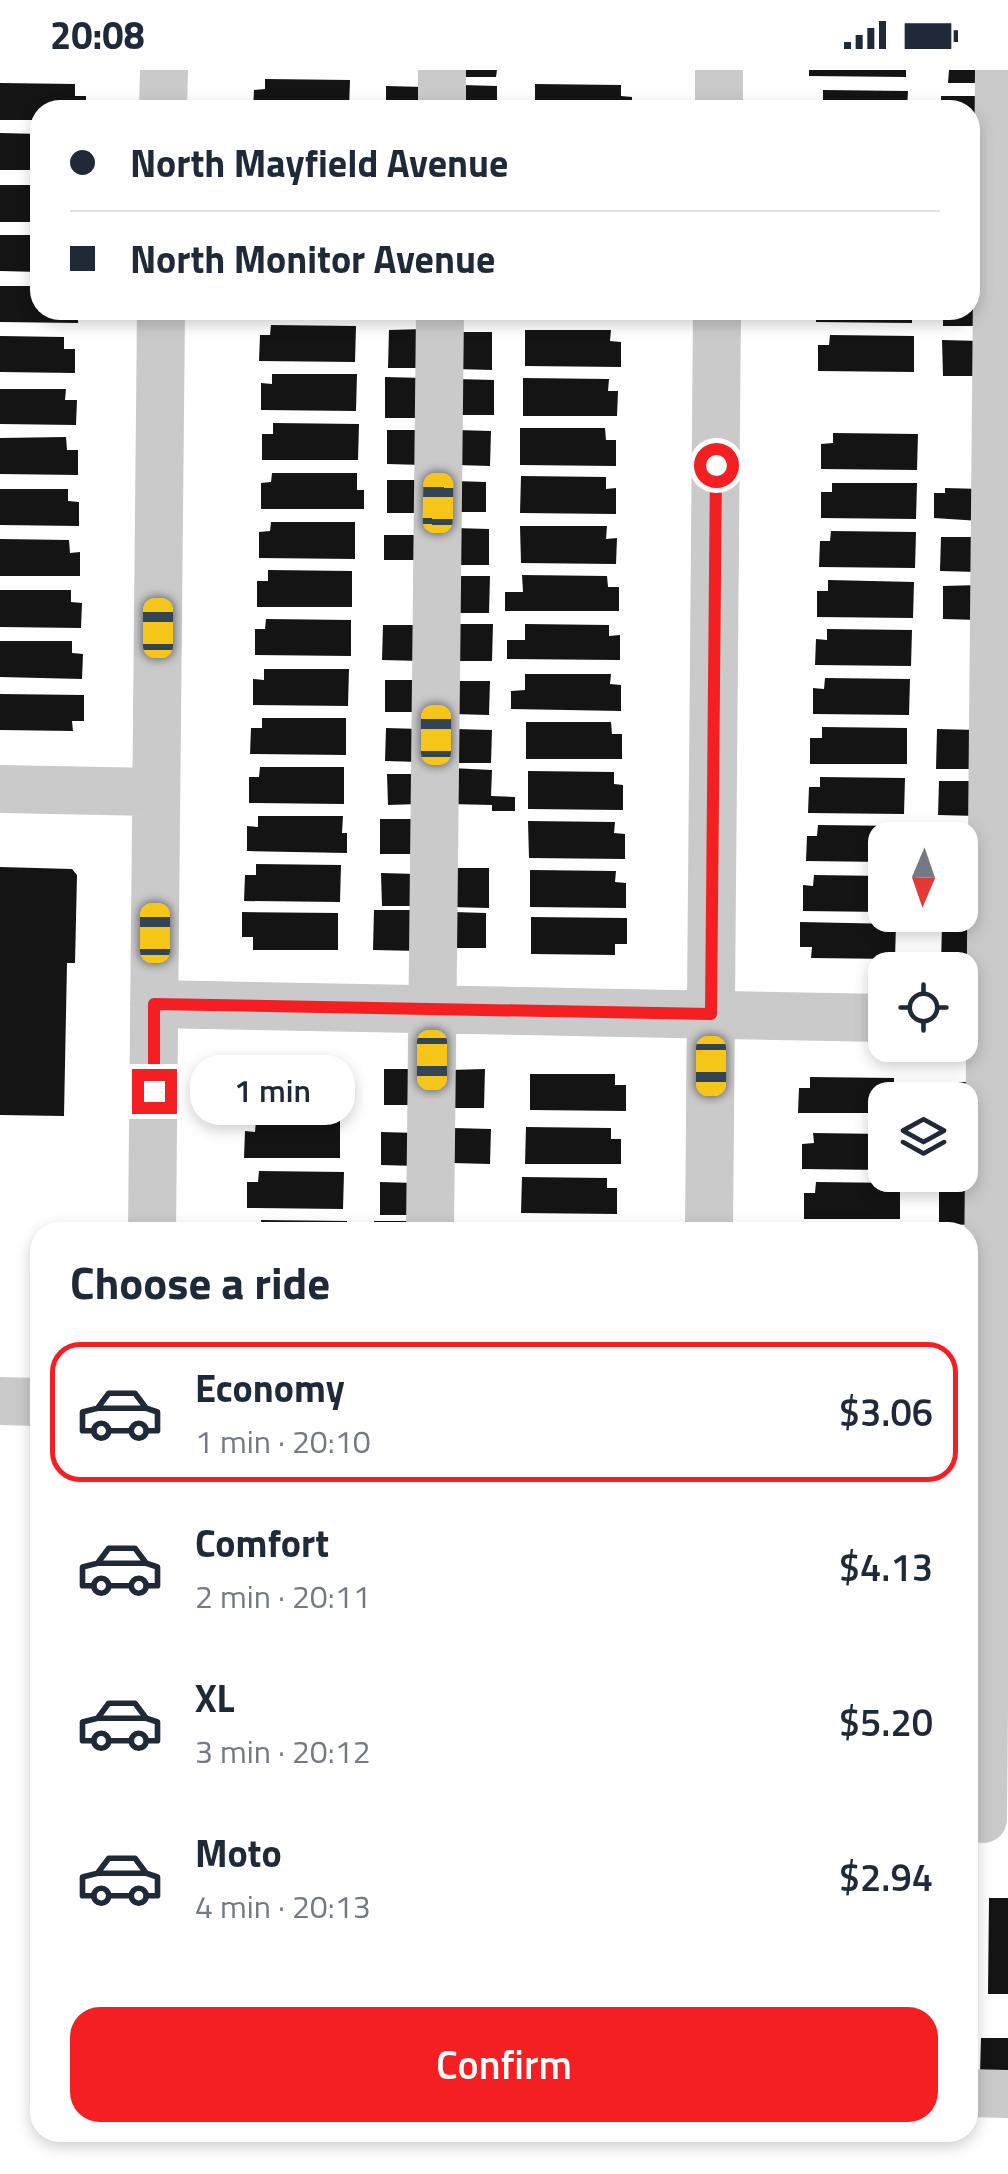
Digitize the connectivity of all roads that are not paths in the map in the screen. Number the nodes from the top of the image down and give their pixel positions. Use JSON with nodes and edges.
{"nodes":[{"id":1,"x":164,"y":70,"type":"edge"},
{"id":2,"x":442,"y":70,"type":"edge"},
{"id":3,"x":719,"y":70,"type":"edge"},
{"id":4,"x":999,"y":70,"type":"edge"},
{"id":5,"x":163,"y":100,"type":"edge"},
{"id":6,"x":442,"y":100,"type":"edge"},
{"id":7,"x":719,"y":100,"type":"edge"},
{"id":8,"x":161,"y":320,"type":"edge"},
{"id":9,"x":440,"y":320,"type":"edge"},
{"id":10,"x":717,"y":320,"type":"edge"},
{"id":11,"x":0,"y":788,"type":"edge"},
{"id":12,"x":156,"y":792,"type":"junction"},
{"id":13,"x":154,"y":1004,"type":"junction"},
{"id":14,"x":433,"y":1010,"type":"junction"},
{"id":15,"x":711,"y":1014,"type":"junction"},
{"id":16,"x":868,"y":1018,"type":"edge"},
{"id":17,"x":986,"y":1020,"type":"edge"},
{"id":18,"x":152,"y":1222,"type":"edge"},
{"id":19,"x":430,"y":1222,"type":"edge"},
{"id":20,"x":710,"y":1222,"type":"edge"},
{"id":21,"x":0,"y":1400,"type":"edge"},
{"id":22,"x":30,"y":1402,"type":"edge"},
{"id":23,"x":986,"y":1819,"type":"edge"},
{"id":24,"x":978,"y":2093,"type":"edge"},
{"id":25,"x":1008,"y":2094,"type":"edge"}],
"edges":[{"from":1,"to":5,"type":"street"},
{"from":2,"to":6,"type":"street"},
{"from":3,"to":7,"type":"street"},
{"from":4,"to":17,"type":"street"},
{"from":8,"to":12,"type":"street"},
{"from":9,"to":14,"type":"street"},
{"from":10,"to":15,"type":"street"},
{"from":11,"to":12,"type":"street"},
{"from":12,"to":13,"type":"street"},
{"from":13,"to":14,"type":"street"},
{"from":13,"to":18,"type":"street"},
{"from":14,"to":15,"type":"street"},
{"from":14,"to":19,"type":"street"},
{"from":15,"to":16,"type":"street"},
{"from":15,"to":20,"type":"street"},
{"from":17,"to":23,"type":"street"},
{"from":21,"to":22,"type":"street"},
{"from":24,"to":25,"type":"street"}]}
